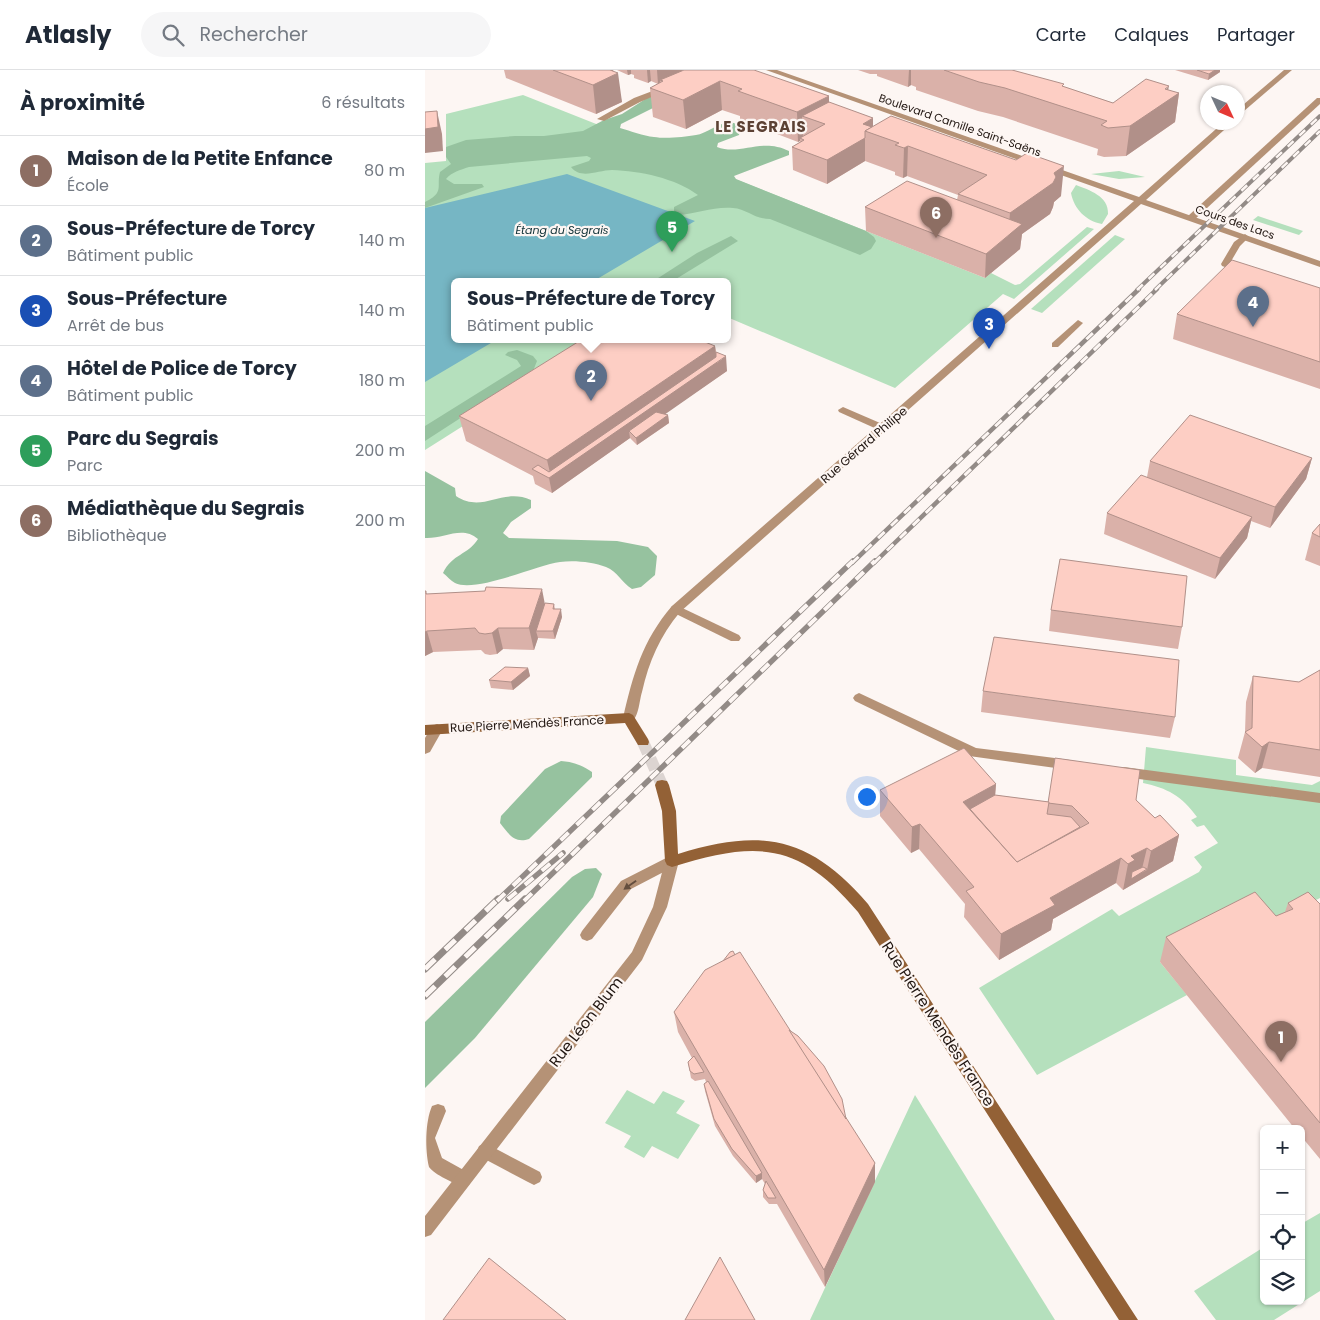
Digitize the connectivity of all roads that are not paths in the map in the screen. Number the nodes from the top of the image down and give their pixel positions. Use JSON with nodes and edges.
{"nodes":[{"id":1,"x":769,"y":70,"type":"edge"},
{"id":2,"x":1288,"y":70,"type":"edge"},
{"id":3,"x":675,"y":83,"type":"edge"},
{"id":4,"x":1320,"y":100,"type":"edge"},
{"id":5,"x":1245,"y":108,"type":"edge"},
{"id":6,"x":601,"y":119,"type":"edge"},
{"id":7,"x":1220,"y":130,"type":"edge"},
{"id":8,"x":1142,"y":201,"type":"junction"},
{"id":9,"x":1191,"y":218,"type":"junction"},
{"id":10,"x":1245,"y":237,"type":"junction"},
{"id":11,"x":1320,"y":264,"type":"edge"},
{"id":12,"x":1250,"y":272,"type":"edge"},
{"id":13,"x":1078,"y":322,"type":"dead end"},
{"id":14,"x":1055,"y":345,"type":"dead end"},
{"id":15,"x":843,"y":410,"type":"dead end"},
{"id":16,"x":883,"y":428,"type":"junction"},
{"id":17,"x":676,"y":609,"type":"junction"},
{"id":18,"x":735,"y":638,"type":"dead end"},
{"id":19,"x":859,"y":698,"type":"dead end"},
{"id":20,"x":629,"y":718,"type":"junction"},
{"id":21,"x":431,"y":730,"type":"edge"},
{"id":22,"x":643,"y":742,"type":"tunnel mouth"},
{"id":23,"x":425,"y":749,"type":"edge"},
{"id":24,"x":1083,"y":767,"type":"edge"},
{"id":25,"x":1113,"y":771,"type":"edge"},
{"id":26,"x":662,"y":785,"type":"tunnel mouth"},
{"id":27,"x":1320,"y":798,"type":"edge"},
{"id":28,"x":672,"y":861,"type":"junction"},
{"id":29,"x":587,"y":935,"type":"dead end"},
{"id":30,"x":437,"y":1111,"type":"dead end"},
{"id":31,"x":485,"y":1151,"type":"junction"},
{"id":32,"x":534,"y":1177,"type":"dead end"},
{"id":33,"x":463,"y":1179,"type":"junction"},
{"id":34,"x":425,"y":1229,"type":"edge"},
{"id":35,"x":1129,"y":1320,"type":"edge"}],
"edges":[{"from":1,"to":8,"type":"street","name":"Boulevard Camille Saint-Saëns"},
{"from":2,"to":5,"type":"street"},
{"from":3,"to":6,"type":"street"},
{"from":4,"to":9,"type":"street"},
{"from":7,"to":8,"type":"street","name":"Rue Gérard Philipe"},
{"from":8,"to":9,"type":"street","name":"Cours des Lacs"},
{"from":8,"to":16,"type":"street","name":"Rue Gérard Philipe"},
{"from":9,"to":10,"type":"street","name":"Cours des Lacs"},
{"from":10,"to":11,"type":"street","name":"Cours des Lacs"},
{"from":10,"to":12,"type":"street"},
{"from":13,"to":14,"type":"street"},
{"from":15,"to":16,"type":"street"},
{"from":16,"to":17,"type":"street","name":"Rue Gérard Philipe"},
{"from":17,"to":18,"type":"street"},
{"from":17,"to":20,"type":"street","name":"Rue Gérard Philipe"},
{"from":19,"to":24,"type":"street"},
{"from":20,"to":21,"type":"street","name":"Rue Pierre Mendès France"},
{"from":20,"to":22,"type":"street"},
{"from":21,"to":23,"type":"street"},
{"from":25,"to":27,"type":"street"},
{"from":26,"to":28,"type":"street","name":"Rue Léon Blum"},
{"from":28,"to":29,"type":"street","one_way":true},
{"from":28,"to":31,"type":"street","name":"Rue Léon Blum"},
{"from":28,"to":35,"type":"street","name":"Rue Pierre Mendès France"},
{"from":30,"to":33,"type":"street"},
{"from":31,"to":32,"type":"street"},
{"from":31,"to":33,"type":"street","name":"Rue Léon Blum"},
{"from":33,"to":34,"type":"street","name":"Rue Léon Blum"}]}
